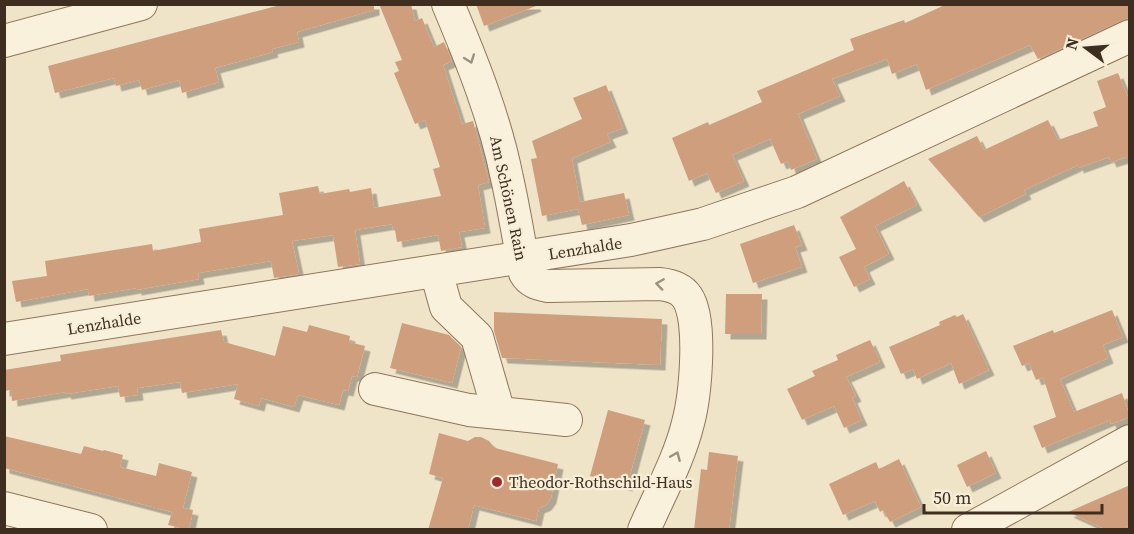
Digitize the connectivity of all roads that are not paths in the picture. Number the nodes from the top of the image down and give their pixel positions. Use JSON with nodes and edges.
{"nodes":[{"id":1,"x":141,"y":4,"type":"edge"},
{"id":2,"x":448,"y":4,"type":"edge"},
{"id":3,"x":49,"y":16,"type":"edge"},
{"id":4,"x":1130,"y":36,"type":"edge"},
{"id":5,"x":4,"y":41,"type":"edge"},
{"id":6,"x":522,"y":257,"type":"junction"},
{"id":7,"x":436,"y":271,"type":"junction"},
{"id":8,"x":4,"y":339,"type":"edge"},
{"id":9,"x":375,"y":389,"type":"dead end"},
{"id":10,"x":499,"y":413,"type":"junction"},
{"id":11,"x":566,"y":420,"type":"dead end"},
{"id":12,"x":1130,"y":441,"type":"edge"},
{"id":13,"x":4,"y":508,"type":"edge"},
{"id":14,"x":91,"y":530,"type":"edge"},
{"id":15,"x":644,"y":530,"type":"edge"},
{"id":16,"x":968,"y":530,"type":"edge"}],
"edges":[{"from":1,"to":3,"type":"street"},
{"from":2,"to":6,"type":"street","name":"Am Schönen Rain","one_way":true},
{"from":3,"to":5,"type":"street"},
{"from":4,"to":6,"type":"street","name":"Lenzhalde"},
{"from":6,"to":7,"type":"street","name":"Lenzhalde"},
{"from":15,"to":6,"type":"street","name":"Am Schönen Rain","one_way":true},
{"from":7,"to":8,"type":"street","name":"Lenzhalde"},
{"from":7,"to":10,"type":"street"},
{"from":9,"to":10,"type":"street"},
{"from":10,"to":11,"type":"street"},
{"from":12,"to":16,"type":"street"},
{"from":13,"to":14,"type":"street"}]}
